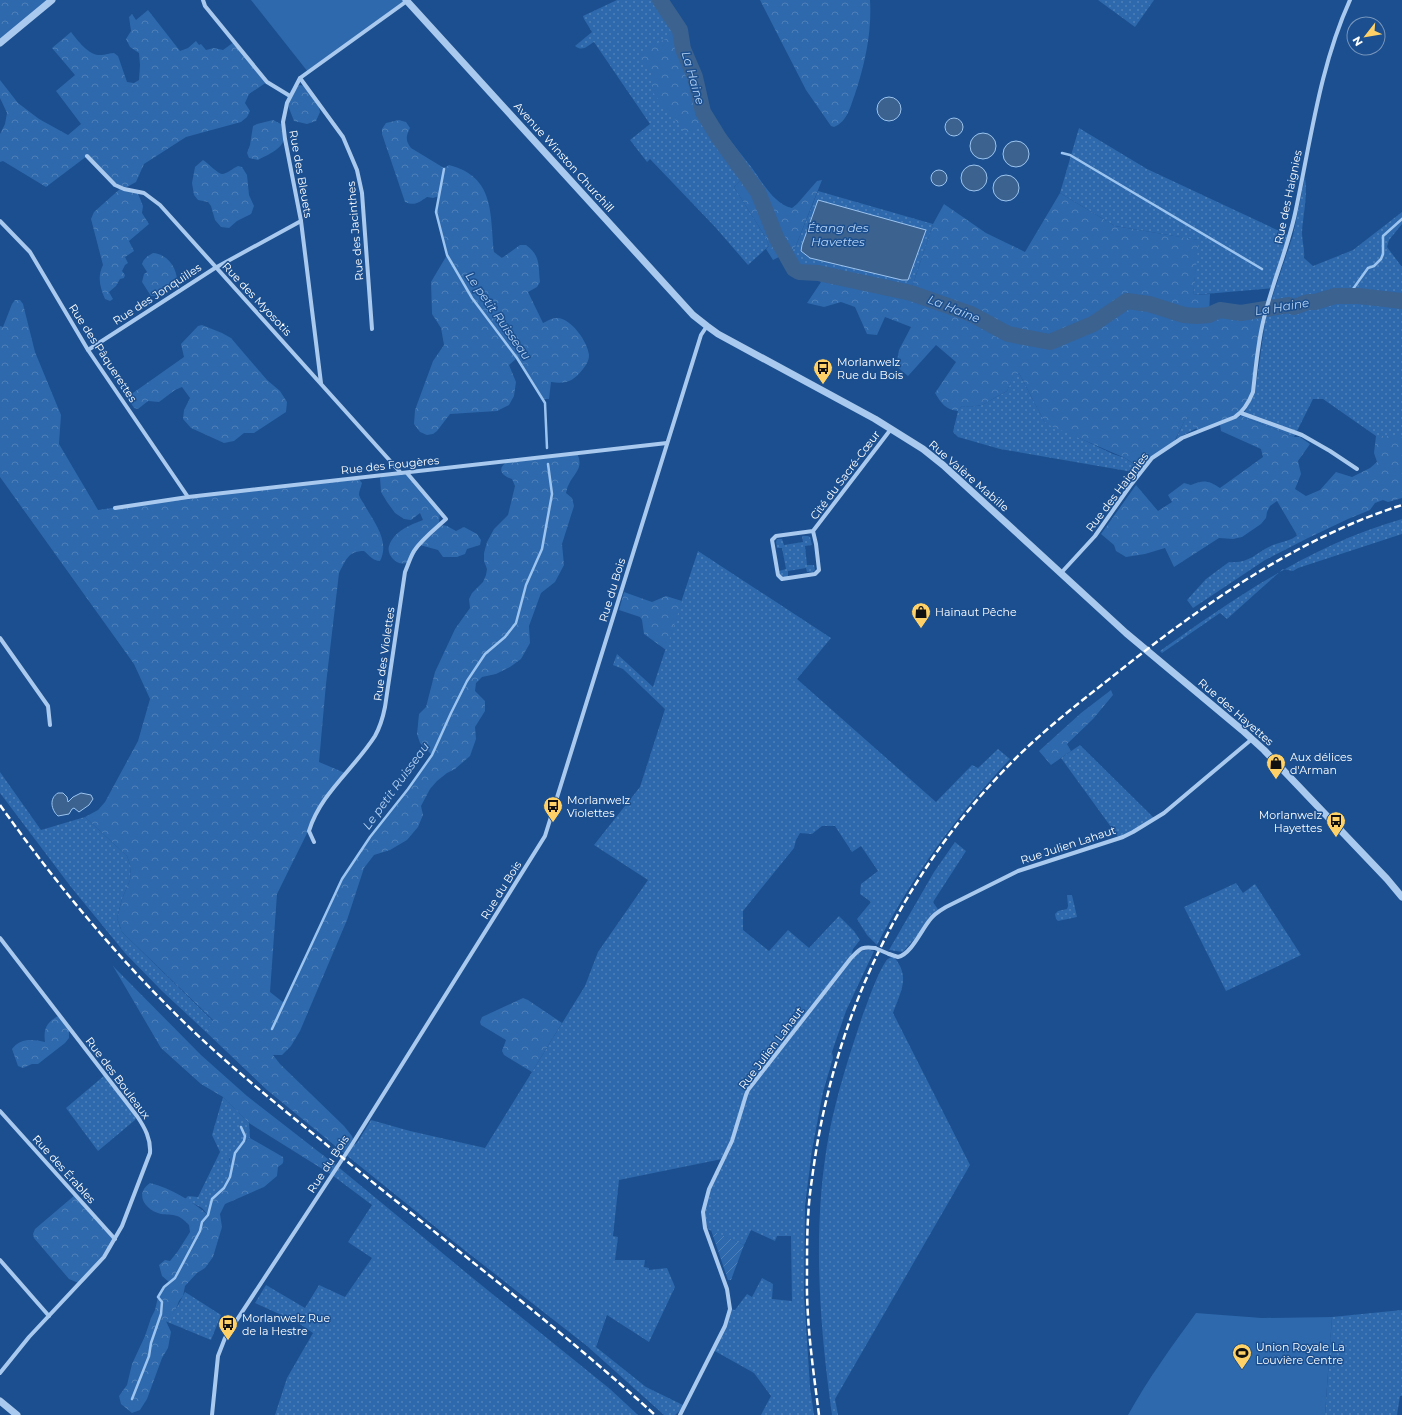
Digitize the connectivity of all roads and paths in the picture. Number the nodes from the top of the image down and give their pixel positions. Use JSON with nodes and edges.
{"nodes":[{"id":1,"x":52,"y":0,"type":"edge"},
{"id":2,"x":203,"y":0,"type":"edge"},
{"id":3,"x":1350,"y":0,"type":"edge"},
{"id":4,"x":406,"y":1,"type":"edge"},
{"id":5,"x":0,"y":43,"type":"edge"},
{"id":6,"x":300,"y":78,"type":"junction"},
{"id":7,"x":290,"y":96,"type":"junction"},
{"id":8,"x":87,"y":156,"type":"dead end"},
{"id":9,"x":0,"y":221,"type":"edge"},
{"id":10,"x":301,"y":221,"type":"junction"},
{"id":11,"x":215,"y":268,"type":"junction"},
{"id":12,"x":707,"y":326,"type":"junction"},
{"id":13,"x":372,"y":329,"type":"dead end"},
{"id":14,"x":88,"y":350,"type":"junction"},
{"id":15,"x":322,"y":383,"type":"junction"},
{"id":16,"x":1241,"y":413,"type":"junction"},
{"id":17,"x":891,"y":429,"type":"junction"},
{"id":18,"x":667,"y":443,"type":"junction"},
{"id":19,"x":1357,"y":469,"type":"dead end"},
{"id":20,"x":401,"y":473,"type":"junction"},
{"id":21,"x":407,"y":473,"type":"junction"},
{"id":22,"x":188,"y":497,"type":"junction"},
{"id":23,"x":115,"y":508,"type":"dead end"},
{"id":24,"x":813,"y":531,"type":"junction"},
{"id":25,"x":1061,"y":573,"type":"junction"},
{"id":26,"x":0,"y":638,"type":"edge"},
{"id":27,"x":1150,"y":654,"type":"joint"},
{"id":28,"x":50,"y":725,"type":"dead end"},
{"id":29,"x":1252,"y":739,"type":"junction"},
{"id":30,"x":314,"y":842,"type":"dead end"},
{"id":31,"x":1402,"y":897,"type":"edge"},
{"id":32,"x":0,"y":938,"type":"edge"},
{"id":33,"x":0,"y":1111,"type":"edge"},
{"id":34,"x":115,"y":1240,"type":"junction"},
{"id":35,"x":0,"y":1260,"type":"edge"},
{"id":36,"x":50,"y":1316,"type":"junction"},
{"id":37,"x":0,"y":1373,"type":"edge"},
{"id":38,"x":0,"y":1401,"type":"edge"},
{"id":39,"x":17,"y":1415,"type":"edge"},
{"id":40,"x":212,"y":1415,"type":"edge"},
{"id":41,"x":680,"y":1415,"type":"edge"}],
"edges":[{"from":1,"to":5,"type":"street"},
{"from":2,"to":7,"type":"street"},
{"from":3,"to":16,"type":"street","name":"Rue des Haignies"},
{"from":4,"to":6,"type":"street","name":"Rue des Bleuets"},
{"from":4,"to":12,"type":"street","name":"Avenue Winston Churchill"},
{"from":6,"to":7,"type":"street","name":"Rue des Bleuets"},
{"from":6,"to":13,"type":"street","name":"Rue des Jacinthes"},
{"from":7,"to":10,"type":"street","name":"Rue des Bleuets"},
{"from":8,"to":11,"type":"street","name":"Rue des Myosotis"},
{"from":9,"to":14,"type":"street","name":"Rue des Pâquerettes"},
{"from":10,"to":11,"type":"street","name":"Rue des Jonquilles"},
{"from":10,"to":15,"type":"street","name":"Rue des Bleuets"},
{"from":11,"to":14,"type":"street","name":"Rue des Jonquilles"},
{"from":11,"to":15,"type":"street","name":"Rue des Myosotis"},
{"from":12,"to":17,"type":"street","name":"Rue Valère Mabille"},
{"from":12,"to":18,"type":"street","name":"Rue du Bois"},
{"from":14,"to":22,"type":"street","name":"Rue des Pâquerettes"},
{"from":15,"to":20,"type":"street","name":"Rue des Myosotis"},
{"from":16,"to":19,"type":"street"},
{"from":16,"to":25,"type":"street","name":"Rue des Haignies"},
{"from":17,"to":24,"type":"street","name":"Cité du Sacré-Cœur"},
{"from":17,"to":25,"type":"street","name":"Rue Valère Mabille"},
{"from":18,"to":21,"type":"street","name":"Rue des Fougères"},
{"from":18,"to":40,"type":"street","name":"Rue du Bois"},
{"from":20,"to":21,"type":"street","name":"Rue des Fougères"},
{"from":20,"to":22,"type":"street","name":"Rue des Fougères"},
{"from":21,"to":30,"type":"street","name":"Rue des Violettes"},
{"from":22,"to":23,"type":"street","name":"Rue des Fougères"},
{"from":24,"to":24,"type":"street","name":"Cité du Sacré-Cœur"},
{"from":25,"to":27,"type":"street","name":"Rue Valère Mabille"},
{"from":26,"to":28,"type":"street"},
{"from":27,"to":29,"type":"street","name":"Rue des Hayettes"},
{"from":29,"to":31,"type":"street","name":"Rue des Hayettes"},
{"from":29,"to":41,"type":"street","name":"Rue Julien Lahaut","bridge":true},
{"from":32,"to":34,"type":"street","name":"Rue des Bouleaux"},
{"from":33,"to":34,"type":"street","name":"Rue des Érables"},
{"from":34,"to":36,"type":"street","name":"Rue des Bouleaux"},
{"from":35,"to":36,"type":"street"},
{"from":36,"to":37,"type":"street","name":"Rue des Bouleaux"},
{"from":38,"to":39,"type":"street"}]}
